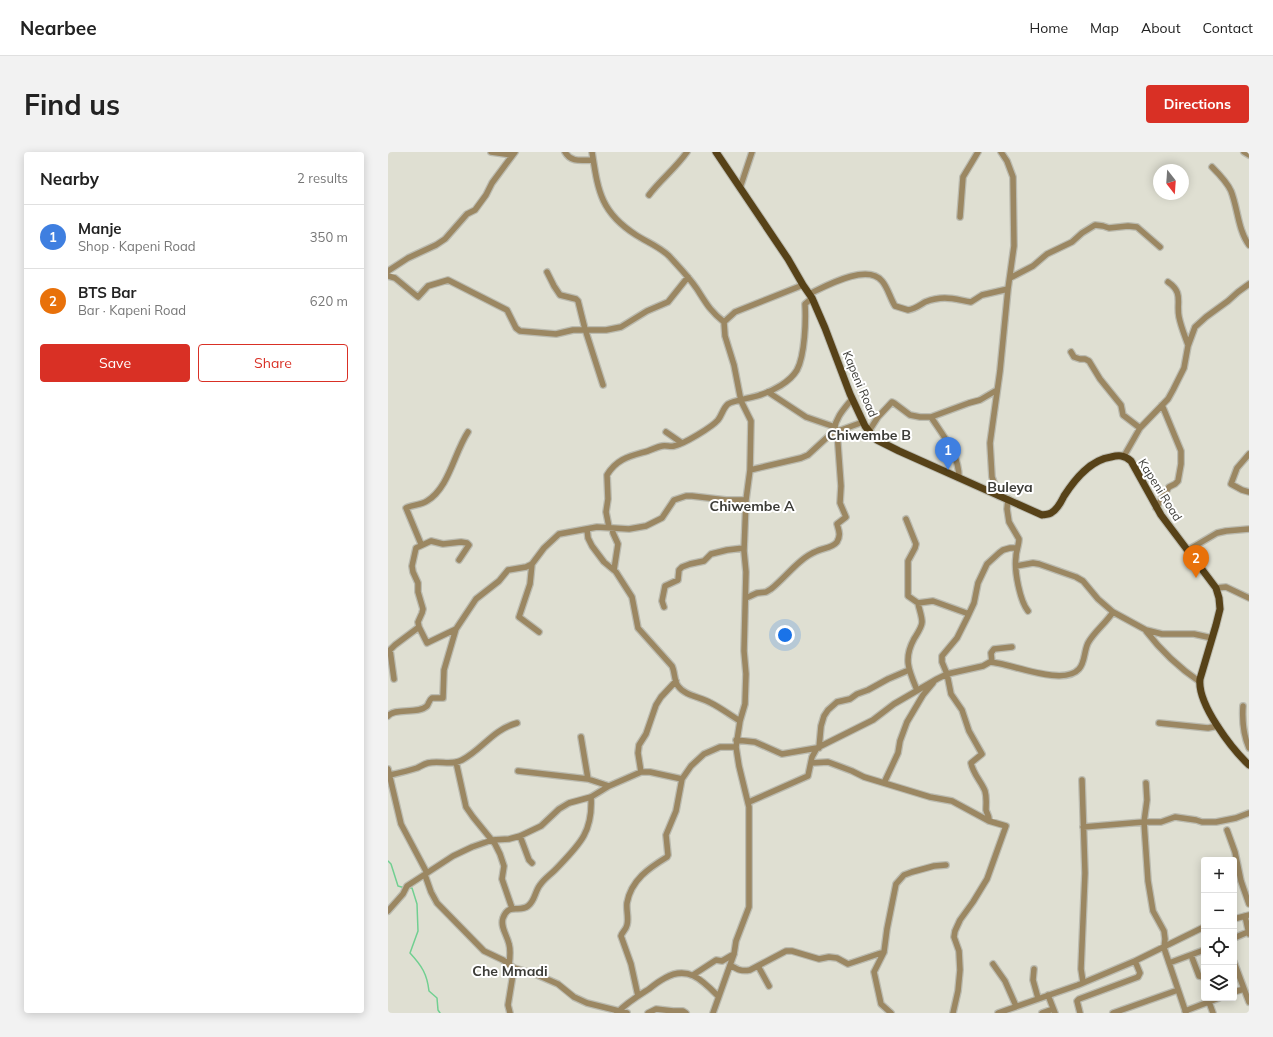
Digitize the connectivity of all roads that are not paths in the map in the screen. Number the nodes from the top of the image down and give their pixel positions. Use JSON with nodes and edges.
{"nodes":[{"id":1,"x":491,"y":152,"type":"edge"},
{"id":2,"x":565,"y":152,"type":"edge"},
{"id":3,"x":592,"y":152,"type":"edge"},
{"id":4,"x":687,"y":152,"type":"edge"},
{"id":5,"x":716,"y":152,"type":"edge"},
{"id":6,"x":752,"y":152,"type":"edge"},
{"id":7,"x":978,"y":152,"type":"edge"},
{"id":8,"x":1001,"y":152,"type":"edge"},
{"id":9,"x":1244,"y":152,"type":"edge"},
{"id":10,"x":514,"y":153,"type":"edge"},
{"id":11,"x":1249,"y":155,"type":"edge"},
{"id":12,"x":593,"y":160,"type":"junction"},
{"id":13,"x":1212,"y":167,"type":"dead end"},
{"id":14,"x":740,"y":188,"type":"junction"},
{"id":15,"x":649,"y":195,"type":"dead end"},
{"id":16,"x":960,"y":217,"type":"dead end"},
{"id":17,"x":1248,"y":242,"type":"edge"},
{"id":18,"x":1160,"y":247,"type":"dead end"},
{"id":19,"x":388,"y":271,"type":"edge"},
{"id":20,"x":547,"y":272,"type":"dead end"},
{"id":21,"x":388,"y":276,"type":"edge"},
{"id":22,"x":688,"y":277,"type":"junction"},
{"id":23,"x":1010,"y":278,"type":"junction"},
{"id":24,"x":1168,"y":282,"type":"dead end"},
{"id":25,"x":1249,"y":284,"type":"edge"},
{"id":26,"x":803,"y":285,"type":"junction"},
{"id":27,"x":1008,"y":289,"type":"junction"},
{"id":28,"x":810,"y":296,"type":"junction"},
{"id":29,"x":724,"y":322,"type":"junction"},
{"id":30,"x":585,"y":329,"type":"junction"},
{"id":31,"x":1188,"y":346,"type":"junction"},
{"id":32,"x":1070,"y":352,"type":"dead end"},
{"id":33,"x":603,"y":385,"type":"dead end"},
{"id":34,"x":997,"y":390,"type":"junction"},
{"id":35,"x":768,"y":392,"type":"junction"},
{"id":36,"x":852,"y":399,"type":"junction"},
{"id":37,"x":741,"y":401,"type":"junction"},
{"id":38,"x":1162,"y":405,"type":"junction"},
{"id":39,"x":931,"y":417,"type":"junction"},
{"id":40,"x":863,"y":422,"type":"junction"},
{"id":41,"x":1140,"y":428,"type":"junction"},
{"id":42,"x":835,"y":429,"type":"junction"},
{"id":43,"x":869,"y":431,"type":"junction"},
{"id":44,"x":468,"y":432,"type":"dead end"},
{"id":45,"x":666,"y":432,"type":"dead end"},
{"id":46,"x":682,"y":442,"type":"junction"},
{"id":47,"x":1249,"y":454,"type":"edge"},
{"id":48,"x":1124,"y":456,"type":"junction"},
{"id":49,"x":750,"y":470,"type":"junction"},
{"id":50,"x":959,"y":478,"type":"junction"},
{"id":51,"x":1249,"y":492,"type":"edge"},
{"id":52,"x":999,"y":496,"type":"junction"},
{"id":53,"x":1008,"y":499,"type":"junction"},
{"id":54,"x":746,"y":500,"type":"junction"},
{"id":55,"x":1156,"y":508,"type":"junction"},
{"id":56,"x":906,"y":519,"type":"dead end"},
{"id":57,"x":611,"y":527,"type":"junction"},
{"id":58,"x":587,"y":529,"type":"junction"},
{"id":59,"x":1249,"y":529,"type":"edge"},
{"id":60,"x":421,"y":544,"type":"junction"},
{"id":61,"x":744,"y":548,"type":"junction"},
{"id":62,"x":1017,"y":548,"type":"junction"},
{"id":63,"x":1188,"y":550,"type":"junction"},
{"id":64,"x":458,"y":560,"type":"dead end"},
{"id":65,"x":532,"y":564,"type":"junction"},
{"id":66,"x":1016,"y":566,"type":"junction"},
{"id":67,"x":614,"y":570,"type":"junction"},
{"id":68,"x":1216,"y":588,"type":"junction"},
{"id":69,"x":746,"y":598,"type":"junction"},
{"id":70,"x":1249,"y":598,"type":"edge"},
{"id":71,"x":918,"y":603,"type":"junction"},
{"id":72,"x":664,"y":606,"type":"dead end"},
{"id":73,"x":1028,"y":611,"type":"dead end"},
{"id":74,"x":1113,"y":612,"type":"junction"},
{"id":75,"x":969,"y":614,"type":"junction"},
{"id":76,"x":418,"y":627,"type":"junction"},
{"id":77,"x":456,"y":629,"type":"junction"},
{"id":78,"x":1146,"y":630,"type":"junction"},
{"id":79,"x":539,"y":632,"type":"dead end"},
{"id":80,"x":1212,"y":638,"type":"junction"},
{"id":81,"x":1012,"y":647,"type":"dead end"},
{"id":82,"x":992,"y":662,"type":"junction"},
{"id":83,"x":909,"y":670,"type":"junction"},
{"id":84,"x":947,"y":674,"type":"junction"},
{"id":85,"x":394,"y":679,"type":"dead end"},
{"id":86,"x":937,"y":679,"type":"junction"},
{"id":87,"x":676,"y":681,"type":"junction"},
{"id":88,"x":1200,"y":682,"type":"junction"},
{"id":89,"x":917,"y":690,"type":"junction"},
{"id":90,"x":1243,"y":706,"type":"dead end"},
{"id":91,"x":388,"y":716,"type":"edge"},
{"id":92,"x":740,"y":721,"type":"junction"},
{"id":93,"x":517,"y":723,"type":"dead end"},
{"id":94,"x":1159,"y":723,"type":"dead end"},
{"id":95,"x":1218,"y":726,"type":"junction"},
{"id":96,"x":581,"y":737,"type":"dead end"},
{"id":97,"x":736,"y":740,"type":"junction"},
{"id":98,"x":736,"y":747,"type":"junction"},
{"id":99,"x":818,"y":748,"type":"junction"},
{"id":100,"x":1249,"y":748,"type":"edge"},
{"id":101,"x":456,"y":762,"type":"junction"},
{"id":102,"x":811,"y":763,"type":"junction"},
{"id":103,"x":1249,"y":765,"type":"edge"},
{"id":104,"x":518,"y":771,"type":"dead end"},
{"id":105,"x":389,"y":772,"type":"edge"},
{"id":106,"x":641,"y":772,"type":"junction"},
{"id":107,"x":588,"y":779,"type":"junction"},
{"id":108,"x":682,"y":779,"type":"junction"},
{"id":109,"x":1082,"y":780,"type":"dead end"},
{"id":110,"x":884,"y":783,"type":"junction"},
{"id":111,"x":1146,"y":783,"type":"dead end"},
{"id":112,"x":610,"y":786,"type":"junction"},
{"id":113,"x":591,"y":796,"type":"junction"},
{"id":114,"x":749,"y":802,"type":"junction"},
{"id":115,"x":1249,"y":813,"type":"edge"},
{"id":116,"x":989,"y":821,"type":"junction"},
{"id":117,"x":1144,"y":822,"type":"junction"},
{"id":118,"x":1083,"y":826,"type":"junction"},
{"id":119,"x":1227,"y":830,"type":"dead end"},
{"id":120,"x":520,"y":836,"type":"junction"},
{"id":121,"x":492,"y":840,"type":"junction"},
{"id":122,"x":532,"y":863,"type":"dead end"},
{"id":123,"x":946,"y":865,"type":"dead end"},
{"id":124,"x":426,"y":874,"type":"junction"},
{"id":125,"x":1249,"y":904,"type":"edge"},
{"id":126,"x":512,"y":908,"type":"junction"},
{"id":127,"x":388,"y":911,"type":"edge"},
{"id":128,"x":1247,"y":915,"type":"edge"},
{"id":129,"x":1237,"y":918,"type":"edge"},
{"id":130,"x":1201,"y":928,"type":"edge"},
{"id":131,"x":1249,"y":933,"type":"edge"},
{"id":132,"x":1237,"y":937,"type":"edge"},
{"id":133,"x":1164,"y":948,"type":"junction"},
{"id":134,"x":1201,"y":951,"type":"edge"},
{"id":135,"x":884,"y":952,"type":"junction"},
{"id":136,"x":734,"y":954,"type":"junction"},
{"id":137,"x":1191,"y":955,"type":"junction"},
{"id":138,"x":1135,"y":961,"type":"junction"},
{"id":139,"x":1169,"y":963,"type":"junction"},
{"id":140,"x":993,"y":964,"type":"dead end"},
{"id":141,"x":730,"y":965,"type":"junction"},
{"id":142,"x":1235,"y":965,"type":"edge"},
{"id":143,"x":758,"y":966,"type":"junction"},
{"id":144,"x":512,"y":967,"type":"junction"},
{"id":145,"x":1034,"y":969,"type":"dead end"},
{"id":146,"x":693,"y":975,"type":"junction"},
{"id":147,"x":1201,"y":976,"type":"edge"},
{"id":148,"x":1083,"y":982,"type":"junction"},
{"id":149,"x":769,"y":986,"type":"dead end"},
{"id":150,"x":1244,"y":989,"type":"junction"},
{"id":151,"x":1178,"y":990,"type":"junction"},
{"id":152,"x":1237,"y":991,"type":"edge"},
{"id":153,"x":1048,"y":995,"type":"junction"},
{"id":154,"x":638,"y":996,"type":"junction"},
{"id":155,"x":718,"y":996,"type":"junction"},
{"id":156,"x":1038,"y":998,"type":"junction"},
{"id":157,"x":1209,"y":1002,"type":"joint"},
{"id":158,"x":1249,"y":1002,"type":"edge"},
{"id":159,"x":1016,"y":1006,"type":"junction"},
{"id":160,"x":1054,"y":1011,"type":"edge"},
{"id":161,"x":1123,"y":1011,"type":"edge"},
{"id":162,"x":618,"y":1012,"type":"edge"},
{"id":163,"x":1185,"y":1012,"type":"edge"},
{"id":164,"x":510,"y":1013,"type":"edge"},
{"id":165,"x":627,"y":1013,"type":"edge"},
{"id":166,"x":648,"y":1013,"type":"edge"},
{"id":167,"x":686,"y":1013,"type":"edge"},
{"id":168,"x":713,"y":1013,"type":"edge"},
{"id":169,"x":891,"y":1013,"type":"edge"},
{"id":170,"x":953,"y":1013,"type":"edge"},
{"id":171,"x":998,"y":1013,"type":"edge"},
{"id":172,"x":1042,"y":1013,"type":"edge"},
{"id":173,"x":1080,"y":1013,"type":"edge"},
{"id":174,"x":1113,"y":1013,"type":"edge"},
{"id":175,"x":1213,"y":1013,"type":"edge"}],
"edges":[{"from":1,"to":10,"type":"street"},
{"from":2,"to":12,"type":"street"},
{"from":3,"to":12,"type":"street"},
{"from":4,"to":15,"type":"street"},
{"from":5,"to":14,"type":"main road","name":"Kapeni Road"},
{"from":6,"to":14,"type":"street"},
{"from":7,"to":16,"type":"street"},
{"from":8,"to":23,"type":"street"},
{"from":9,"to":11,"type":"street"},
{"from":10,"to":19,"type":"street"},
{"from":12,"to":22,"type":"street"},
{"from":13,"to":17,"type":"street"},
{"from":14,"to":26,"type":"main road","name":"Kapeni Road"},
{"from":18,"to":23,"type":"street"},
{"from":20,"to":30,"type":"street"},
{"from":21,"to":30,"type":"street"},
{"from":22,"to":29,"type":"street"},
{"from":22,"to":30,"type":"street"},
{"from":23,"to":27,"type":"street"},
{"from":24,"to":31,"type":"street"},
{"from":25,"to":31,"type":"street"},
{"from":26,"to":28,"type":"main road","name":"Kapeni Road"},
{"from":26,"to":29,"type":"street"},
{"from":27,"to":28,"type":"street"},
{"from":27,"to":34,"type":"street"},
{"from":28,"to":35,"type":"street"},
{"from":28,"to":36,"type":"main road","name":"Kapeni Road"},
{"from":29,"to":37,"type":"street"},
{"from":30,"to":33,"type":"street"},
{"from":31,"to":38,"type":"street"},
{"from":32,"to":41,"type":"street"},
{"from":34,"to":39,"type":"street"},
{"from":34,"to":52,"type":"street"},
{"from":35,"to":37,"type":"street"},
{"from":35,"to":42,"type":"street"},
{"from":36,"to":40,"type":"main road","name":"Kapeni Road"},
{"from":36,"to":42,"type":"street"},
{"from":37,"to":46,"type":"street"},
{"from":37,"to":49,"type":"street"},
{"from":38,"to":41,"type":"street"},
{"from":38,"to":55,"type":"street"},
{"from":39,"to":43,"type":"street"},
{"from":39,"to":50,"type":"street"},
{"from":40,"to":42,"type":"street"},
{"from":40,"to":43,"type":"main road","name":"Kapeni Road"},
{"from":41,"to":48,"type":"street"},
{"from":42,"to":49,"type":"street"},
{"from":42,"to":69,"type":"street"},
{"from":43,"to":50,"type":"main road","name":"Kapeni Road"},
{"from":44,"to":60,"type":"street"},
{"from":45,"to":46,"type":"street"},
{"from":46,"to":57,"type":"street"},
{"from":47,"to":51,"type":"street"},
{"from":48,"to":53,"type":"main road","name":"Kapeni Road"},
{"from":48,"to":55,"type":"main road","name":"Kapeni Road"},
{"from":49,"to":54,"type":"street"},
{"from":50,"to":52,"type":"main road","name":"Kapeni Road"},
{"from":52,"to":53,"type":"main road","name":"Kapeni Road"},
{"from":53,"to":62,"type":"street"},
{"from":54,"to":57,"type":"street"},
{"from":54,"to":61,"type":"street"},
{"from":55,"to":63,"type":"main road","name":"Kapeni Road"},
{"from":56,"to":71,"type":"street"},
{"from":57,"to":58,"type":"street"},
{"from":57,"to":67,"type":"street"},
{"from":58,"to":65,"type":"street"},
{"from":58,"to":67,"type":"street"},
{"from":59,"to":63,"type":"street"},
{"from":60,"to":64,"type":"street"},
{"from":60,"to":76,"type":"street"},
{"from":61,"to":69,"type":"street"},
{"from":61,"to":72,"type":"street"},
{"from":62,"to":66,"type":"street"},
{"from":62,"to":75,"type":"street"},
{"from":63,"to":68,"type":"main road","name":"Kapeni Road"},
{"from":65,"to":77,"type":"street"},
{"from":65,"to":79,"type":"street"},
{"from":66,"to":73,"type":"street"},
{"from":66,"to":74,"type":"street"},
{"from":67,"to":87,"type":"street"},
{"from":68,"to":70,"type":"street"},
{"from":68,"to":80,"type":"main road","name":"Kapeni Road"},
{"from":69,"to":92,"type":"street"},
{"from":71,"to":75,"type":"street"},
{"from":71,"to":83,"type":"street"},
{"from":74,"to":78,"type":"street"},
{"from":74,"to":82,"type":"street"},
{"from":75,"to":84,"type":"street"},
{"from":76,"to":77,"type":"street"},
{"from":76,"to":85,"type":"street"},
{"from":77,"to":91,"type":"street"},
{"from":78,"to":80,"type":"street"},
{"from":78,"to":88,"type":"street"},
{"from":80,"to":88,"type":"main road","name":"Kapeni Road"},
{"from":81,"to":82,"type":"street"},
{"from":82,"to":84,"type":"street"},
{"from":83,"to":89,"type":"street"},
{"from":83,"to":99,"type":"street"},
{"from":84,"to":86,"type":"street"},
{"from":84,"to":116,"type":"street"},
{"from":86,"to":89,"type":"street"},
{"from":86,"to":110,"type":"street"},
{"from":87,"to":92,"type":"street"},
{"from":87,"to":106,"type":"street"},
{"from":88,"to":95,"type":"main road"},
{"from":89,"to":99,"type":"street"},
{"from":90,"to":100,"type":"street"},
{"from":92,"to":97,"type":"street"},
{"from":93,"to":101,"type":"street"},
{"from":94,"to":95,"type":"street"},
{"from":95,"to":103,"type":"main road"},
{"from":96,"to":107,"type":"street"},
{"from":97,"to":98,"type":"street"},
{"from":97,"to":99,"type":"street"},
{"from":98,"to":108,"type":"street"},
{"from":98,"to":114,"type":"street"},
{"from":99,"to":102,"type":"street"},
{"from":101,"to":105,"type":"street"},
{"from":101,"to":121,"type":"street"},
{"from":102,"to":110,"type":"street"},
{"from":102,"to":114,"type":"street"},
{"from":104,"to":107,"type":"street"},
{"from":105,"to":124,"type":"street"},
{"from":106,"to":108,"type":"street"},
{"from":106,"to":112,"type":"street"},
{"from":107,"to":112,"type":"street"},
{"from":108,"to":154,"type":"street"},
{"from":109,"to":118,"type":"street"},
{"from":110,"to":116,"type":"street"},
{"from":111,"to":117,"type":"street"},
{"from":112,"to":113,"type":"street"},
{"from":113,"to":120,"type":"street"},
{"from":113,"to":126,"type":"street"},
{"from":114,"to":136,"type":"street"},
{"from":115,"to":117,"type":"street"},
{"from":116,"to":170,"type":"street"},
{"from":117,"to":118,"type":"street"},
{"from":117,"to":133,"type":"street"},
{"from":118,"to":148,"type":"street"},
{"from":119,"to":125,"type":"street"},
{"from":120,"to":121,"type":"street"},
{"from":120,"to":122,"type":"street"},
{"from":121,"to":124,"type":"street"},
{"from":121,"to":126,"type":"street"},
{"from":123,"to":135,"type":"street"},
{"from":124,"to":127,"type":"street"},
{"from":124,"to":144,"type":"street"},
{"from":126,"to":144,"type":"street"},
{"from":128,"to":129,"type":"street"},
{"from":128,"to":131,"type":"street"},
{"from":130,"to":133,"type":"street"},
{"from":131,"to":132,"type":"street"},
{"from":133,"to":138,"type":"street"},
{"from":133,"to":139,"type":"street"},
{"from":134,"to":137,"type":"street"},
{"from":135,"to":143,"type":"street"},
{"from":135,"to":169,"type":"street"},
{"from":136,"to":141,"type":"street"},
{"from":136,"to":146,"type":"street"},
{"from":137,"to":139,"type":"street"},
{"from":137,"to":147,"type":"street"},
{"from":138,"to":148,"type":"street"},
{"from":138,"to":173,"type":"street"},
{"from":139,"to":151,"type":"street"},
{"from":140,"to":159,"type":"street"},
{"from":141,"to":143,"type":"street"},
{"from":141,"to":155,"type":"street"},
{"from":142,"to":150,"type":"street"},
{"from":143,"to":149,"type":"street"},
{"from":144,"to":162,"type":"street"},
{"from":144,"to":164,"type":"street"},
{"from":145,"to":156,"type":"street"},
{"from":146,"to":154,"type":"street"},
{"from":146,"to":155,"type":"street"},
{"from":148,"to":153,"type":"street"},
{"from":150,"to":152,"type":"street"},
{"from":150,"to":158,"type":"street"},
{"from":151,"to":161,"type":"street"},
{"from":151,"to":163,"type":"street"},
{"from":153,"to":156,"type":"street"},
{"from":153,"to":160,"type":"street"},
{"from":154,"to":162,"type":"street"},
{"from":155,"to":168,"type":"street"},
{"from":156,"to":159,"type":"street"},
{"from":157,"to":163,"type":"street"},
{"from":157,"to":175,"type":"street"},
{"from":159,"to":171,"type":"street"},
{"from":160,"to":172,"type":"street"},
{"from":161,"to":174,"type":"street"},
{"from":162,"to":165,"type":"street"},
{"from":166,"to":167,"type":"street"}]}
